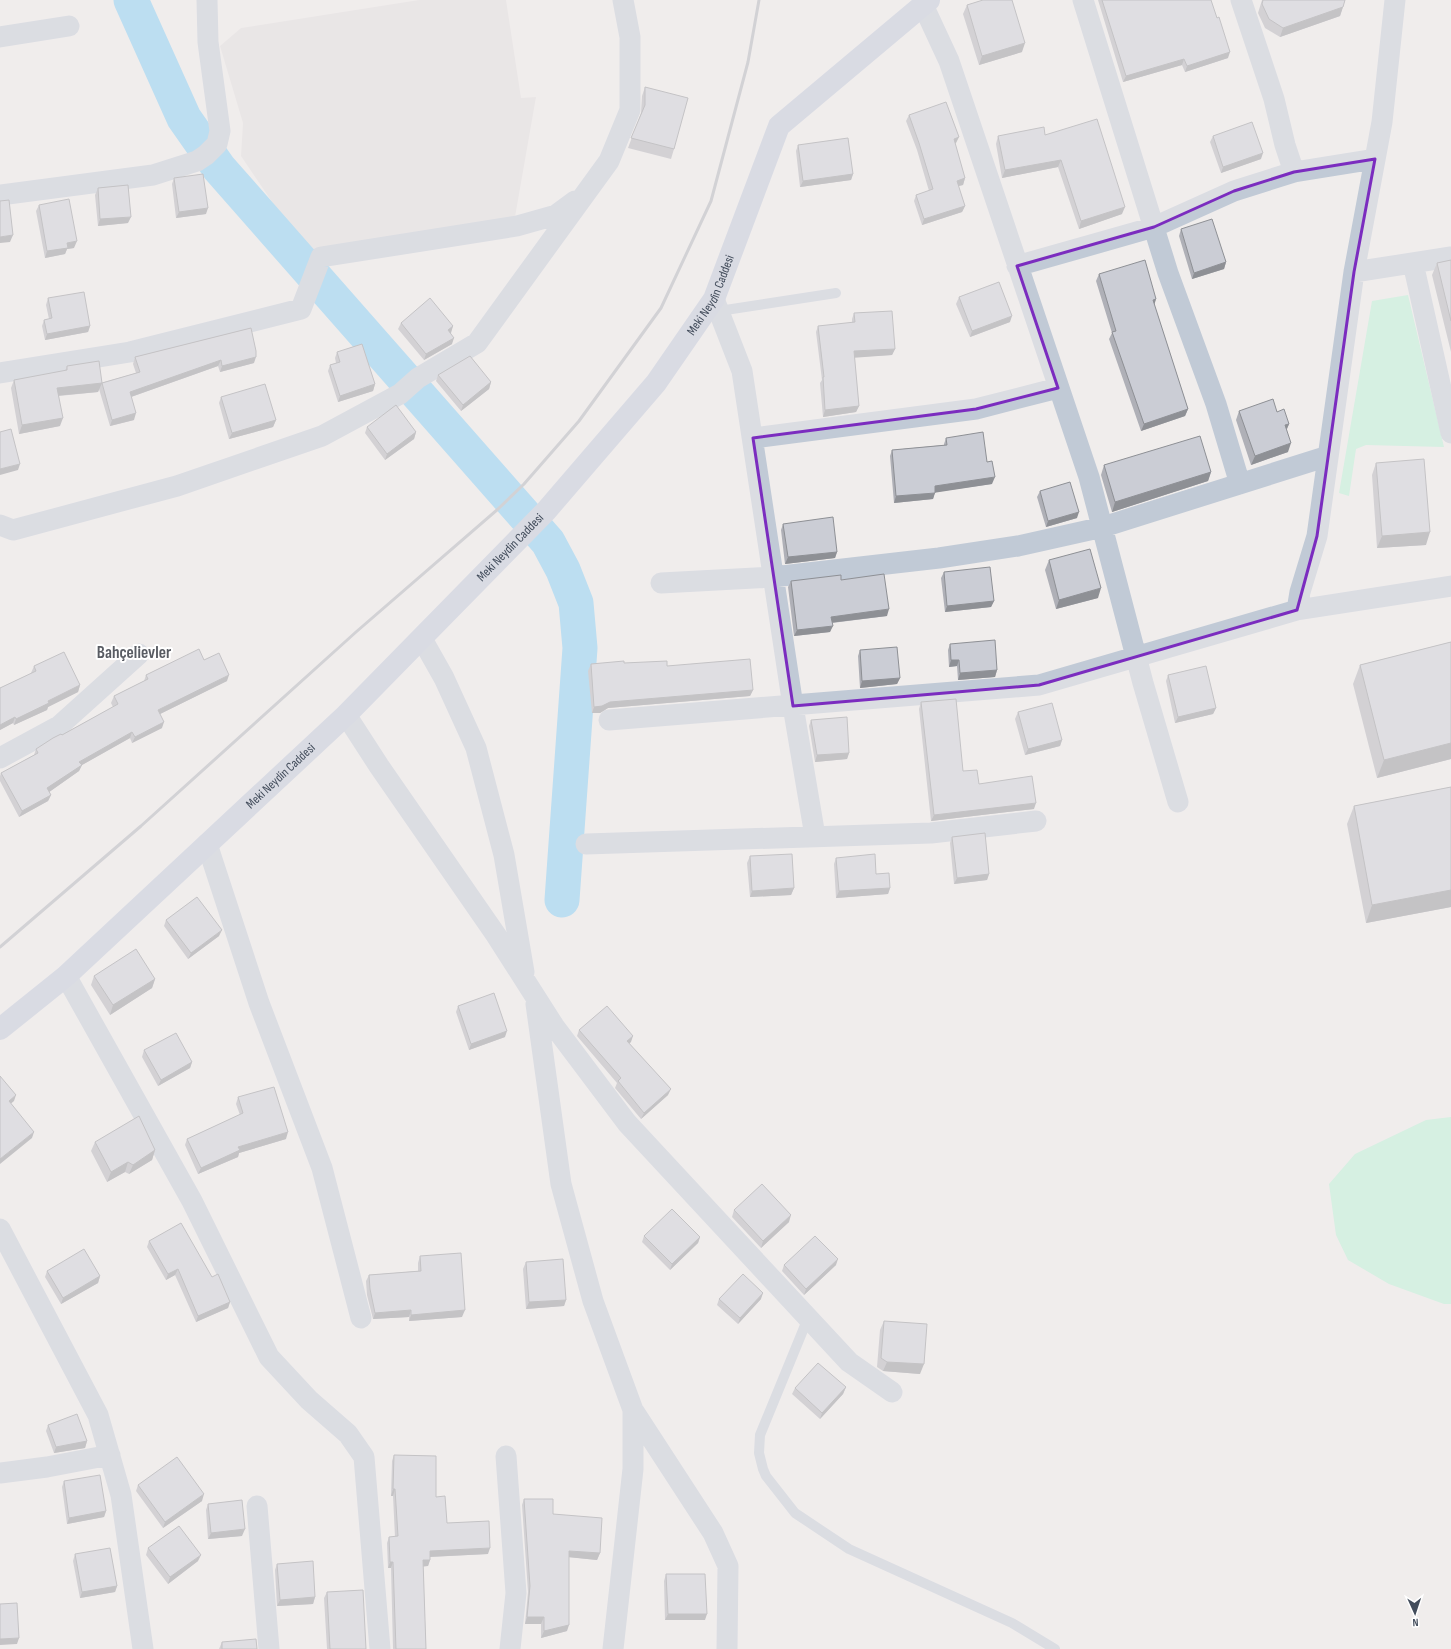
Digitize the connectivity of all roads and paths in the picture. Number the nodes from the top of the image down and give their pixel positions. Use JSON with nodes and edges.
{"nodes":[{"id":1,"x":206,"y":0,"type":"edge"},
{"id":2,"x":623,"y":0,"type":"edge"},
{"id":3,"x":1083,"y":0,"type":"edge"},
{"id":4,"x":1241,"y":0,"type":"edge"},
{"id":5,"x":1395,"y":0,"type":"edge"},
{"id":6,"x":926,"y":3,"type":"edge"},
{"id":7,"x":69,"y":26,"type":"dead end"},
{"id":8,"x":0,"y":37,"type":"edge"},
{"id":9,"x":1375,"y":159,"type":"junction"},
{"id":10,"x":1294,"y":172,"type":"junction"},
{"id":11,"x":585,"y":194,"type":"junction"},
{"id":12,"x":0,"y":195,"type":"edge"},
{"id":13,"x":1154,"y":227,"type":"junction"},
{"id":14,"x":1451,"y":257,"type":"edge"},
{"id":15,"x":1413,"y":263,"type":"junction"},
{"id":16,"x":1017,"y":266,"type":"junction"},
{"id":17,"x":1354,"y":272,"type":"junction"},
{"id":18,"x":836,"y":293,"type":"dead end"},
{"id":19,"x":716,"y":305,"type":"junction"},
{"id":20,"x":0,"y":373,"type":"edge"},
{"id":21,"x":1058,"y":388,"type":"junction"},
{"id":22,"x":1451,"y":434,"type":"edge"},
{"id":23,"x":753,"y":438,"type":"junction"},
{"id":24,"x":1328,"y":456,"type":"junction"},
{"id":25,"x":1240,"y":484,"type":"junction"},
{"id":26,"x":0,"y":525,"type":"edge"},
{"id":27,"x":1103,"y":527,"type":"junction"},
{"id":28,"x":773,"y":577,"type":"junction"},
{"id":29,"x":661,"y":583,"type":"dead end"},
{"id":30,"x":1451,"y":586,"type":"edge"},
{"id":31,"x":1297,"y":610,"type":"junction"},
{"id":32,"x":422,"y":639,"type":"junction"},
{"id":33,"x":139,"y":654,"type":"dead end"},
{"id":34,"x":1136,"y":657,"type":"junction"},
{"id":35,"x":793,"y":706,"type":"junction"},
{"id":36,"x":346,"y":715,"type":"junction"},
{"id":37,"x":609,"y":720,"type":"dead end"},
{"id":38,"x":0,"y":758,"type":"edge"},
{"id":39,"x":1178,"y":802,"type":"dead end"},
{"id":40,"x":1036,"y":821,"type":"dead end"},
{"id":41,"x":815,"y":836,"type":"junction"},
{"id":42,"x":207,"y":844,"type":"junction"},
{"id":43,"x":586,"y":844,"type":"dead end"},
{"id":44,"x":66,"y":976,"type":"junction"},
{"id":45,"x":530,"y":989,"type":"junction"},
{"id":46,"x":0,"y":1029,"type":"edge"},
{"id":47,"x":0,"y":1229,"type":"edge"},
{"id":48,"x":361,"y":1318,"type":"dead end"},
{"id":49,"x":808,"y":1318,"type":"junction"},
{"id":50,"x":892,"y":1392,"type":"dead end"},
{"id":51,"x":633,"y":1410,"type":"junction"},
{"id":52,"x":110,"y":1455,"type":"junction"},
{"id":53,"x":506,"y":1456,"type":"dead end"},
{"id":54,"x":0,"y":1473,"type":"edge"},
{"id":55,"x":257,"y":1506,"type":"dead end"},
{"id":56,"x":143,"y":1649,"type":"edge"},
{"id":57,"x":269,"y":1649,"type":"edge"},
{"id":58,"x":380,"y":1649,"type":"edge"},
{"id":59,"x":510,"y":1649,"type":"edge"},
{"id":60,"x":613,"y":1649,"type":"edge"},
{"id":61,"x":727,"y":1649,"type":"edge"},
{"id":62,"x":1055,"y":1649,"type":"edge"}],
"edges":[{"from":1,"to":12,"type":"street"},
{"from":2,"to":11,"type":"street"},
{"from":3,"to":13,"type":"street"},
{"from":4,"to":10,"type":"street"},
{"from":5,"to":9,"type":"street"},
{"from":6,"to":16,"type":"street"},
{"from":6,"to":19,"type":"street","name":"Meki Neydin Caddesi"},
{"from":7,"to":8,"type":"street"},
{"from":9,"to":10,"type":"street"},
{"from":9,"to":17,"type":"street"},
{"from":10,"to":13,"type":"street"},
{"from":11,"to":20,"type":"street"},
{"from":11,"to":26,"type":"street"},
{"from":13,"to":16,"type":"street"},
{"from":13,"to":25,"type":"street"},
{"from":14,"to":15,"type":"street"},
{"from":15,"to":17,"type":"street"},
{"from":15,"to":22,"type":"street"},
{"from":16,"to":21,"type":"street"},
{"from":17,"to":24,"type":"street"},
{"from":18,"to":19,"type":"lane"},
{"from":19,"to":23,"type":"street"},
{"from":19,"to":32,"type":"street","name":"Meki Neydin Caddesi"},
{"from":21,"to":23,"type":"street"},
{"from":21,"to":27,"type":"street"},
{"from":23,"to":28,"type":"street"},
{"from":24,"to":25,"type":"street"},
{"from":24,"to":31,"type":"street"},
{"from":25,"to":27,"type":"street"},
{"from":27,"to":28,"type":"street"},
{"from":27,"to":34,"type":"street"},
{"from":28,"to":29,"type":"street"},
{"from":28,"to":35,"type":"street"},
{"from":30,"to":31,"type":"street"},
{"from":31,"to":34,"type":"street"},
{"from":32,"to":36,"type":"street","name":"Meki Neydin Caddesi"},
{"from":32,"to":45,"type":"street"},
{"from":33,"to":38,"type":"street"},
{"from":34,"to":35,"type":"street"},
{"from":34,"to":39,"type":"street"},
{"from":35,"to":37,"type":"street"},
{"from":35,"to":41,"type":"street"},
{"from":36,"to":42,"type":"street","name":"Meki Neydin Caddesi"},
{"from":36,"to":45,"type":"street"},
{"from":40,"to":41,"type":"street"},
{"from":41,"to":43,"type":"street"},
{"from":42,"to":44,"type":"street","name":"Meki Neydin Caddesi"},
{"from":42,"to":48,"type":"street"},
{"from":44,"to":46,"type":"street","name":"Meki Neydin Caddesi"},
{"from":44,"to":58,"type":"street"},
{"from":45,"to":49,"type":"street"},
{"from":45,"to":51,"type":"street"},
{"from":47,"to":52,"type":"street"},
{"from":49,"to":50,"type":"street"},
{"from":49,"to":62,"type":"lane"},
{"from":51,"to":60,"type":"street"},
{"from":51,"to":61,"type":"street"},
{"from":52,"to":54,"type":"street"},
{"from":52,"to":56,"type":"street"},
{"from":53,"to":59,"type":"street"},
{"from":55,"to":57,"type":"street"}]}
